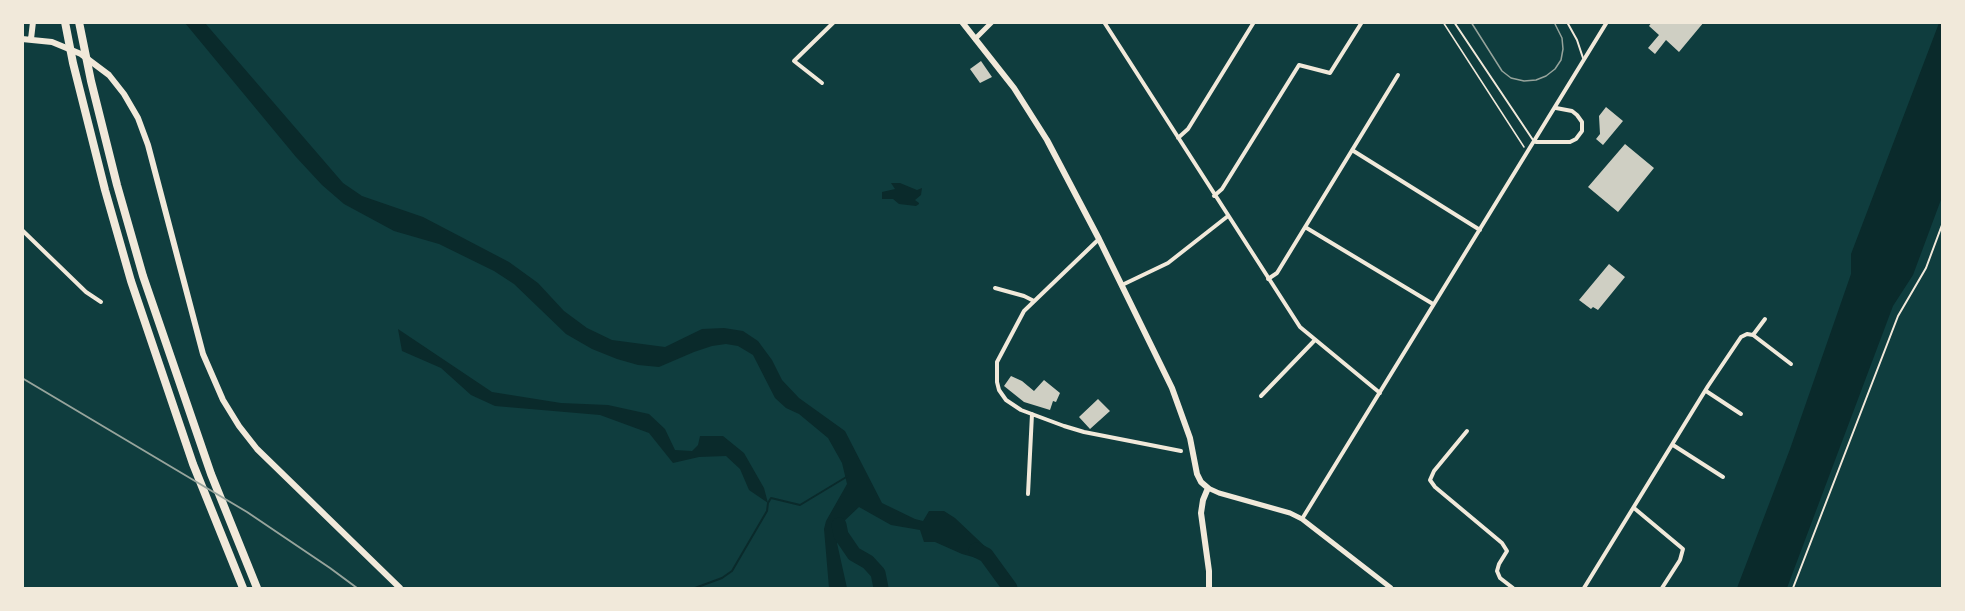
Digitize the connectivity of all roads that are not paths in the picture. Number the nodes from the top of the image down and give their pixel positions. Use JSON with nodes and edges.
{"nodes":[{"id":1,"x":33,"y":22,"type":"edge"},
{"id":2,"x":65,"y":22,"type":"edge"},
{"id":3,"x":79,"y":22,"type":"edge"},
{"id":4,"x":834,"y":22,"type":"edge"},
{"id":5,"x":962,"y":22,"type":"edge"},
{"id":6,"x":992,"y":22,"type":"edge"},
{"id":7,"x":1104,"y":22,"type":"edge"},
{"id":8,"x":1254,"y":22,"type":"edge"},
{"id":9,"x":1362,"y":22,"type":"edge"},
{"id":10,"x":1454,"y":22,"type":"edge"},
{"id":11,"x":1567,"y":22,"type":"edge"},
{"id":12,"x":1607,"y":22,"type":"edge"},
{"id":13,"x":22,"y":39,"type":"edge"},
{"id":14,"x":32,"y":39,"type":"junction"},
{"id":15,"x":975,"y":39,"type":"junction"},
{"id":16,"x":1583,"y":61,"type":"junction"},
{"id":17,"x":1398,"y":75,"type":"dead end"},
{"id":18,"x":822,"y":83,"type":"dead end"},
{"id":19,"x":1556,"y":108,"type":"junction"},
{"id":20,"x":1178,"y":138,"type":"junction"},
{"id":21,"x":1535,"y":142,"type":"junction"},
{"id":22,"x":1352,"y":150,"type":"junction"},
{"id":23,"x":1214,"y":196,"type":"junction"},
{"id":24,"x":1228,"y":216,"type":"junction"},
{"id":25,"x":1942,"y":225,"type":"edge"},
{"id":26,"x":1305,"y":227,"type":"junction"},
{"id":27,"x":22,"y":230,"type":"edge"},
{"id":28,"x":1480,"y":230,"type":"junction"},
{"id":29,"x":1099,"y":239,"type":"junction"},
{"id":30,"x":1268,"y":279,"type":"junction"},
{"id":31,"x":1122,"y":285,"type":"junction"},
{"id":32,"x":994,"y":288,"type":"dead end"},
{"id":33,"x":1034,"y":301,"type":"junction"},
{"id":34,"x":102,"y":303,"type":"dead end"},
{"id":35,"x":1434,"y":305,"type":"junction"},
{"id":36,"x":1765,"y":319,"type":"dead end"},
{"id":37,"x":1753,"y":335,"type":"junction"},
{"id":38,"x":1314,"y":340,"type":"junction"},
{"id":39,"x":1791,"y":364,"type":"dead end"},
{"id":40,"x":1706,"y":391,"type":"junction"},
{"id":41,"x":1380,"y":393,"type":"junction"},
{"id":42,"x":1261,"y":396,"type":"dead end"},
{"id":43,"x":1032,"y":414,"type":"junction"},
{"id":44,"x":1741,"y":414,"type":"dead end"},
{"id":45,"x":1467,"y":431,"type":"dead end"},
{"id":46,"x":1673,"y":445,"type":"junction"},
{"id":47,"x":1181,"y":451,"type":"dead end"},
{"id":48,"x":1723,"y":477,"type":"dead end"},
{"id":49,"x":1208,"y":488,"type":"junction"},
{"id":50,"x":1028,"y":494,"type":"dead end"},
{"id":51,"x":1634,"y":508,"type":"junction"},
{"id":52,"x":1302,"y":519,"type":"junction"},
{"id":53,"x":243,"y":588,"type":"edge"},
{"id":54,"x":257,"y":588,"type":"edge"},
{"id":55,"x":400,"y":588,"type":"edge"},
{"id":56,"x":1209,"y":588,"type":"edge"},
{"id":57,"x":1391,"y":588,"type":"edge"},
{"id":58,"x":1513,"y":588,"type":"edge"},
{"id":59,"x":1584,"y":588,"type":"edge"},
{"id":60,"x":1662,"y":588,"type":"edge"},
{"id":61,"x":1793,"y":588,"type":"edge"}],
"edges":[{"from":1,"to":14,"type":"main road"},
{"from":2,"to":53,"type":"highway"},
{"from":3,"to":54,"type":"highway"},
{"from":4,"to":18,"type":"street"},
{"from":5,"to":15,"type":"main road"},
{"from":6,"to":15,"type":"street"},
{"from":7,"to":20,"type":"street"},
{"from":8,"to":20,"type":"street"},
{"from":9,"to":23,"type":"street"},
{"from":10,"to":21,"type":"lane"},
{"from":11,"to":16,"type":"lane"},
{"from":12,"to":16,"type":"street"},
{"from":13,"to":14,"type":"main road"},
{"from":14,"to":55,"type":"main road"},
{"from":15,"to":29,"type":"main road"},
{"from":16,"to":19,"type":"street"},
{"from":17,"to":22,"type":"street"},
{"from":19,"to":21,"type":"street"},
{"from":19,"to":21,"type":"street"},
{"from":20,"to":23,"type":"street"},
{"from":21,"to":28,"type":"street"},
{"from":22,"to":26,"type":"street"},
{"from":22,"to":28,"type":"street"},
{"from":23,"to":24,"type":"street"},
{"from":24,"to":30,"type":"street"},
{"from":24,"to":31,"type":"street"},
{"from":25,"to":61,"type":"lane"},
{"from":26,"to":30,"type":"street"},
{"from":26,"to":35,"type":"street"},
{"from":27,"to":34,"type":"street"},
{"from":28,"to":35,"type":"street"},
{"from":29,"to":31,"type":"main road"},
{"from":29,"to":33,"type":"street"},
{"from":30,"to":38,"type":"street"},
{"from":31,"to":49,"type":"main road"},
{"from":32,"to":33,"type":"street"},
{"from":33,"to":43,"type":"street"},
{"from":35,"to":41,"type":"street"},
{"from":36,"to":37,"type":"street"},
{"from":37,"to":39,"type":"street"},
{"from":37,"to":40,"type":"street"},
{"from":38,"to":41,"type":"street"},
{"from":38,"to":42,"type":"street"},
{"from":40,"to":44,"type":"street"},
{"from":40,"to":46,"type":"street"},
{"from":41,"to":52,"type":"street"},
{"from":43,"to":47,"type":"street"},
{"from":43,"to":50,"type":"street"},
{"from":45,"to":58,"type":"street"},
{"from":46,"to":48,"type":"street"},
{"from":46,"to":51,"type":"street"},
{"from":49,"to":52,"type":"street"},
{"from":49,"to":56,"type":"main road"},
{"from":51,"to":59,"type":"street"},
{"from":51,"to":60,"type":"street"},
{"from":52,"to":57,"type":"street"}]}
